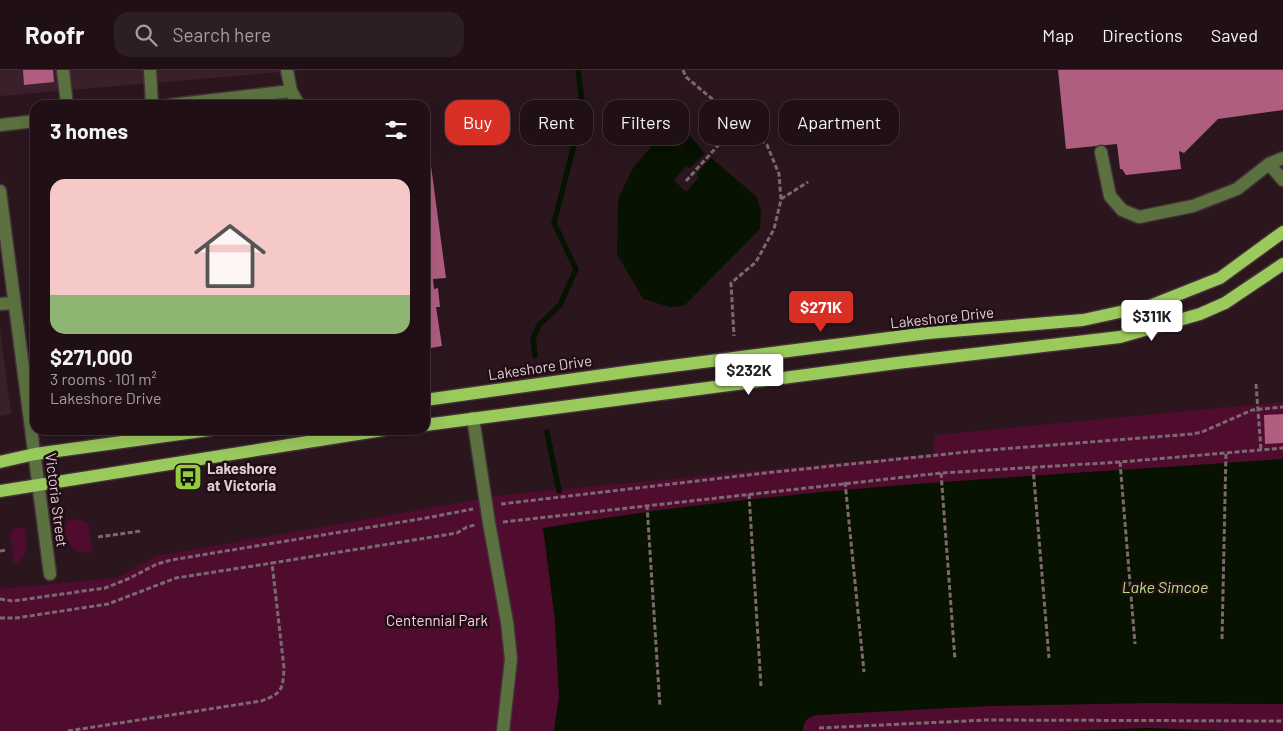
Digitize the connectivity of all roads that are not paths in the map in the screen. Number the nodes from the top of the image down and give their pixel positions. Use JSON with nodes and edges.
{"nodes":[{"id":1,"x":63,"y":70,"type":"edge"},
{"id":2,"x":150,"y":70,"type":"edge"},
{"id":3,"x":287,"y":70,"type":"edge"},
{"id":4,"x":291,"y":91,"type":"junction"},
{"id":5,"x":66,"y":100,"type":"edge"},
{"id":6,"x":152,"y":100,"type":"edge"},
{"id":7,"x":222,"y":100,"type":"edge"},
{"id":8,"x":296,"y":100,"type":"edge"},
{"id":9,"x":30,"y":122,"type":"edge"},
{"id":10,"x":0,"y":125,"type":"edge"},
{"id":11,"x":1101,"y":152,"type":"dead end"},
{"id":12,"x":1283,"y":158,"type":"edge"},
{"id":13,"x":1269,"y":164,"type":"junction"},
{"id":14,"x":1283,"y":180,"type":"edge"},
{"id":15,"x":0,"y":191,"type":"edge"},
{"id":16,"x":1283,"y":232,"type":"edge"},
{"id":17,"x":1283,"y":264,"type":"edge"},
{"id":18,"x":14,"y":303,"type":"junction"},
{"id":19,"x":0,"y":304,"type":"edge"},
{"id":20,"x":430,"y":399,"type":"edge"},
{"id":21,"x":30,"y":418,"type":"edge"},
{"id":22,"x":473,"y":418,"type":"junction"},
{"id":23,"x":430,"y":423,"type":"edge"},
{"id":24,"x":32,"y":435,"type":"edge"},
{"id":25,"x":173,"y":435,"type":"edge"},
{"id":26,"x":351,"y":435,"type":"edge"},
{"id":27,"x":35,"y":454,"type":"junction"},
{"id":28,"x":0,"y":462,"type":"edge"},
{"id":29,"x":38,"y":484,"type":"junction"},
{"id":30,"x":0,"y":490,"type":"edge"},
{"id":31,"x":50,"y":574,"type":"dead end"},
{"id":32,"x":503,"y":731,"type":"edge"}],
"edges":[{"from":1,"to":5,"type":"street"},
{"from":2,"to":6,"type":"street"},
{"from":3,"to":4,"type":"street"},
{"from":4,"to":7,"type":"street"},
{"from":4,"to":8,"type":"street"},
{"from":9,"to":10,"type":"street"},
{"from":11,"to":13,"type":"street"},
{"from":12,"to":13,"type":"street"},
{"from":13,"to":14,"type":"street"},
{"from":15,"to":18,"type":"street","name":"Victoria Street"},
{"from":16,"to":20,"type":"main road","name":"Lakeshore Drive"},
{"from":17,"to":22,"type":"main road"},
{"from":18,"to":19,"type":"street"},
{"from":18,"to":21,"type":"street","name":"Victoria Street"},
{"from":22,"to":23,"type":"main road"},
{"from":22,"to":32,"type":"street"},
{"from":24,"to":27,"type":"street","name":"Victoria Street"},
{"from":25,"to":27,"type":"main road"},
{"from":26,"to":29,"type":"main road"},
{"from":27,"to":28,"type":"main road"},
{"from":27,"to":29,"type":"street","name":"Victoria Street"},
{"from":29,"to":30,"type":"main road"},
{"from":29,"to":31,"type":"street","name":"Victoria Street"}]}
